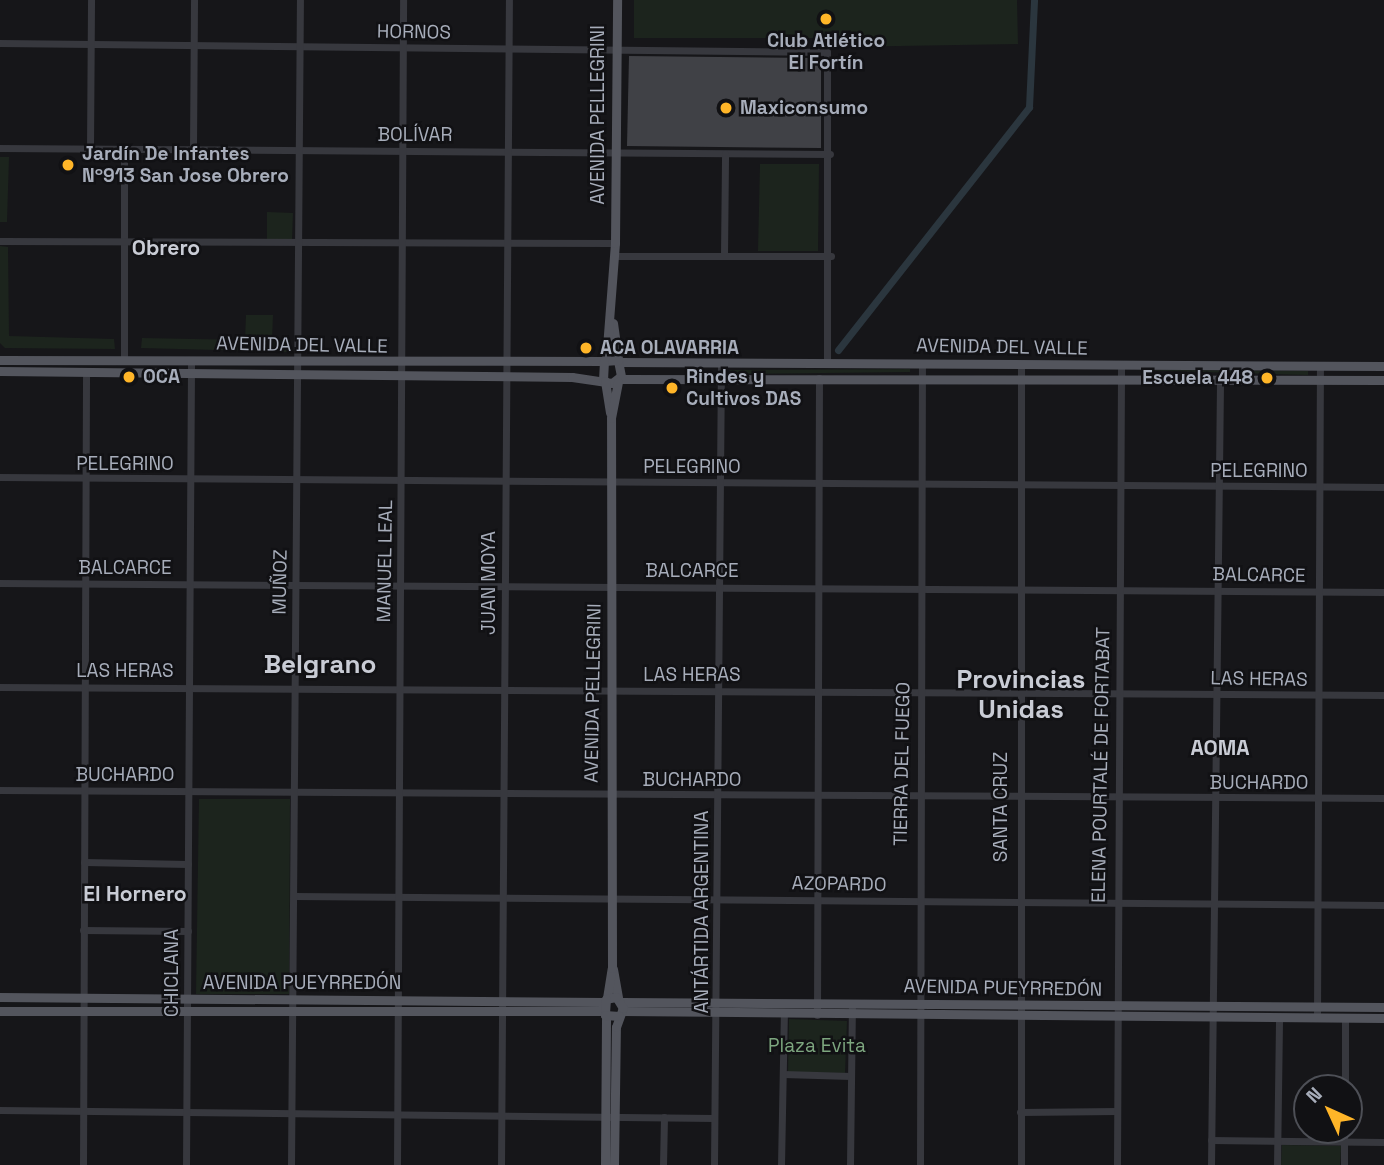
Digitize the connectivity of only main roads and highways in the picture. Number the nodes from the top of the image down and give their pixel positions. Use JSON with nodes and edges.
{"nodes":[{"id":1,"x":617,"y":0,"type":"edge"},
{"id":2,"x":612,"y":315,"type":"junction"},
{"id":3,"x":0,"y":360,"type":"edge"},
{"id":4,"x":605,"y":360,"type":"junction"},
{"id":5,"x":619,"y":361,"type":"junction"},
{"id":6,"x":1384,"y":366,"type":"edge"},
{"id":7,"x":0,"y":371,"type":"edge"},
{"id":8,"x":604,"y":380,"type":"junction"},
{"id":9,"x":1384,"y":380,"type":"edge"},
{"id":10,"x":619,"y":381,"type":"junction"},
{"id":11,"x":611,"y":418,"type":"junction"},
{"id":12,"x":612,"y":968,"type":"junction"},
{"id":13,"x":0,"y":997,"type":"edge"},
{"id":14,"x":188,"y":1005,"type":"junction"},
{"id":15,"x":504,"y":1006,"type":"junction"},
{"id":16,"x":605,"y":1007,"type":"junction"},
{"id":17,"x":620,"y":1007,"type":"junction"},
{"id":18,"x":1166,"y":1007,"type":"junction"},
{"id":19,"x":1384,"y":1007,"type":"edge"},
{"id":20,"x":717,"y":1009,"type":"junction"},
{"id":21,"x":817,"y":1010,"type":"junction"},
{"id":22,"x":852,"y":1010,"type":"junction"},
{"id":23,"x":1017,"y":1010,"type":"junction"},
{"id":24,"x":0,"y":1011,"type":"edge"},
{"id":25,"x":1116,"y":1011,"type":"junction"},
{"id":26,"x":1166,"y":1018,"type":"junction"},
{"id":27,"x":1384,"y":1018,"type":"edge"},
{"id":28,"x":610,"y":1116,"type":"junction"},
{"id":29,"x":605,"y":1165,"type":"edge"},
{"id":30,"x":614,"y":1165,"type":"edge"}],
"edges":[{"from":1,"to":2,"type":"main road","name":"AVENIDA PELLEGRINI"},
{"from":2,"to":4,"type":"main road","name":"AVENIDA PELLEGRINI"},
{"from":2,"to":5,"type":"main road","name":"AVENIDA PELLEGRINI"},
{"from":3,"to":4,"type":"main road","name":"AVENIDA DEL VALLE"},
{"from":4,"to":5,"type":"main road","name":"AVENIDA DEL VALLE"},
{"from":4,"to":8,"type":"main road","name":"AVENIDA PELLEGRINI"},
{"from":5,"to":6,"type":"main road","name":"AVENIDA DEL VALLE"},
{"from":5,"to":10,"type":"main road","name":"AVENIDA PELLEGRINI"},
{"from":7,"to":8,"type":"main road","name":"AVENIDA DEL VALLE"},
{"from":8,"to":10,"type":"main road","name":"AVENIDA DEL VALLE"},
{"from":8,"to":11,"type":"main road","name":"AVENIDA PELLEGRINI"},
{"from":9,"to":10,"type":"main road","name":"AVENIDA DEL VALLE"},
{"from":10,"to":11,"type":"main road","name":"AVENIDA PELLEGRINI"},
{"from":11,"to":12,"type":"main road","name":"AVENIDA PELLEGRINI"},
{"from":12,"to":16,"type":"main road","name":"AVENIDA PELLEGRINI"},
{"from":12,"to":17,"type":"main road","name":"AVENIDA PELLEGRINI"},
{"from":13,"to":14,"type":"main road","name":"AVENIDA PUEYRREDÓN"},
{"from":14,"to":15,"type":"main road","name":"AVENIDA PUEYRREDÓN"},
{"from":14,"to":15,"type":"main road","name":"AVENIDA PUEYRREDÓN"},
{"from":14,"to":24,"type":"main road","name":"AVENIDA PUEYRREDÓN"},
{"from":15,"to":16,"type":"main road","name":"AVENIDA PUEYRREDÓN"},
{"from":16,"to":17,"type":"main road"},
{"from":16,"to":17,"type":"main road"},
{"from":16,"to":28,"type":"main road","name":"AVENIDA PELLEGRINI"},
{"from":17,"to":20,"type":"main road","name":"AVENIDA PUEYRREDÓN"},
{"from":17,"to":28,"type":"main road","name":"AVENIDA PELLEGRINI"},
{"from":18,"to":19,"type":"main road","name":"AVENIDA PUEYRREDÓN"},
{"from":18,"to":25,"type":"main road","name":"AVENIDA PUEYRREDÓN"},
{"from":18,"to":26,"type":"main road"},
{"from":20,"to":21,"type":"main road","name":"AVENIDA PUEYRREDÓN"},
{"from":20,"to":21,"type":"main road","name":"AVENIDA PUEYRREDÓN"},
{"from":21,"to":22,"type":"main road","name":"AVENIDA PUEYRREDÓN"},
{"from":22,"to":23,"type":"main road","name":"AVENIDA PUEYRREDÓN"},
{"from":22,"to":23,"type":"main road","name":"AVENIDA PUEYRREDÓN"},
{"from":23,"to":25,"type":"main road","name":"AVENIDA PUEYRREDÓN"},
{"from":25,"to":26,"type":"main road","name":"AVENIDA PUEYRREDÓN"},
{"from":26,"to":27,"type":"main road","name":"AVENIDA PUEYRREDÓN"},
{"from":28,"to":29,"type":"main road","name":"AVENIDA PELLEGRINI"},
{"from":28,"to":30,"type":"main road","name":"AVENIDA PELLEGRINI"}]}
